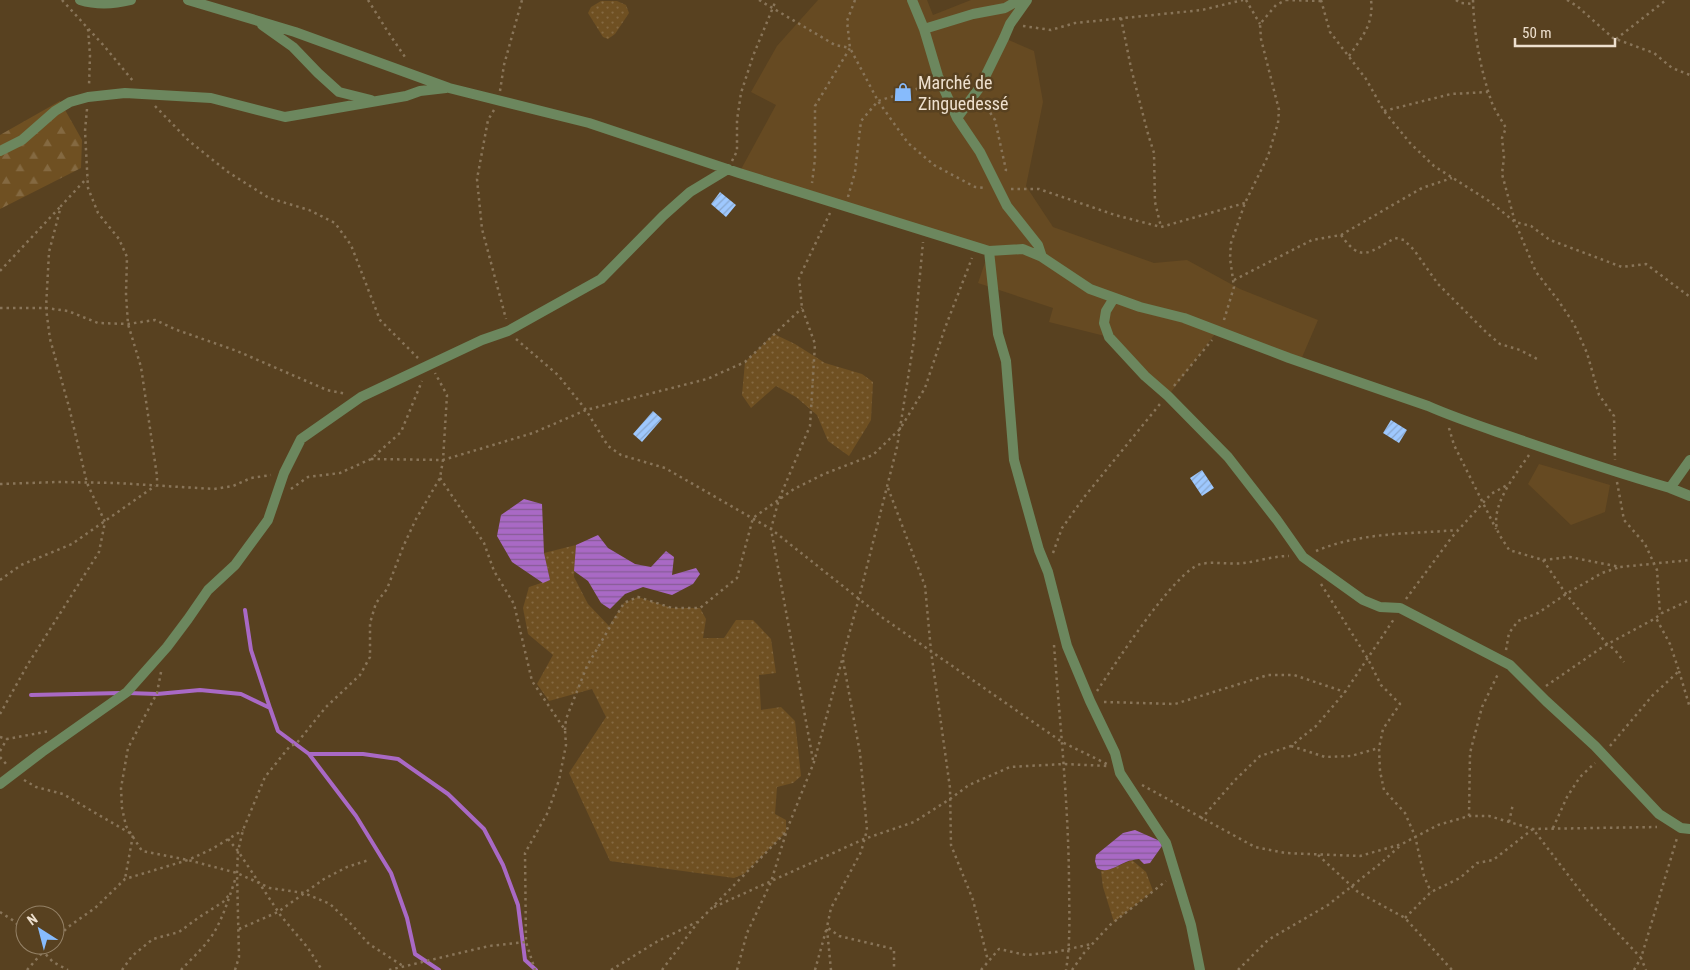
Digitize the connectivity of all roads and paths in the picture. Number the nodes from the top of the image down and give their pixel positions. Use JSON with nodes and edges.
{"nodes":[{"id":1,"x":62,"y":0,"type":"edge"},
{"id":2,"x":80,"y":0,"type":"edge"},
{"id":3,"x":131,"y":0,"type":"edge"},
{"id":4,"x":188,"y":0,"type":"edge"},
{"id":5,"x":368,"y":0,"type":"edge"},
{"id":6,"x":522,"y":0,"type":"edge"},
{"id":7,"x":759,"y":0,"type":"edge"},
{"id":8,"x":776,"y":0,"type":"edge"},
{"id":9,"x":855,"y":0,"type":"edge"},
{"id":10,"x":912,"y":0,"type":"edge"},
{"id":11,"x":1019,"y":0,"type":"edge"},
{"id":12,"x":1027,"y":0,"type":"edge"},
{"id":13,"x":1244,"y":0,"type":"edge"},
{"id":14,"x":1286,"y":0,"type":"edge"},
{"id":15,"x":1321,"y":0,"type":"edge"},
{"id":16,"x":1371,"y":0,"type":"edge"},
{"id":17,"x":1456,"y":0,"type":"edge"},
{"id":18,"x":1567,"y":0,"type":"edge"},
{"id":19,"x":1666,"y":0,"type":"edge"},
{"id":20,"x":1474,"y":2,"type":"edge"},
{"id":21,"x":773,"y":8,"type":"junction"},
{"id":22,"x":1122,"y":18,"type":"junction"},
{"id":23,"x":255,"y":20,"type":"junction"},
{"id":24,"x":1010,"y":24,"type":"junction"},
{"id":25,"x":1260,"y":24,"type":"junction"},
{"id":26,"x":88,"y":29,"type":"junction"},
{"id":27,"x":924,"y":29,"type":"junction"},
{"id":28,"x":1616,"y":39,"type":"junction"},
{"id":29,"x":850,"y":48,"type":"junction"},
{"id":30,"x":1349,"y":56,"type":"junction"},
{"id":31,"x":1690,"y":76,"type":"edge"},
{"id":32,"x":420,"y":77,"type":"junction"},
{"id":33,"x":940,"y":82,"type":"junction"},
{"id":34,"x":449,"y":88,"type":"junction"},
{"id":35,"x":976,"y":92,"type":"junction"},
{"id":36,"x":1488,"y":92,"type":"junction"},
{"id":37,"x":143,"y":94,"type":"junction"},
{"id":38,"x":88,"y":97,"type":"junction"},
{"id":39,"x":374,"y":101,"type":"junction"},
{"id":40,"x":498,"y":101,"type":"junction"},
{"id":41,"x":878,"y":101,"type":"junction"},
{"id":42,"x":1384,"y":111,"type":"junction"},
{"id":43,"x":957,"y":118,"type":"junction"},
{"id":44,"x":0,"y":151,"type":"edge"},
{"id":45,"x":728,"y":169,"type":"junction"},
{"id":46,"x":87,"y":178,"type":"junction"},
{"id":47,"x":1452,"y":178,"type":"junction"},
{"id":48,"x":997,"y":189,"type":"junction"},
{"id":49,"x":810,"y":195,"type":"junction"},
{"id":50,"x":834,"y":202,"type":"junction"},
{"id":51,"x":1245,"y":203,"type":"junction"},
{"id":52,"x":61,"y":206,"type":"junction"},
{"id":53,"x":846,"y":206,"type":"junction"},
{"id":54,"x":1515,"y":222,"type":"junction"},
{"id":55,"x":1161,"y":227,"type":"junction"},
{"id":56,"x":925,"y":230,"type":"junction"},
{"id":57,"x":1341,"y":235,"type":"junction"},
{"id":58,"x":977,"y":247,"type":"junction"},
{"id":59,"x":989,"y":251,"type":"junction"},
{"id":60,"x":1042,"y":257,"type":"junction"},
{"id":61,"x":0,"y":271,"type":"edge"},
{"id":62,"x":1234,"y":280,"type":"junction"},
{"id":63,"x":1690,"y":297,"type":"edge"},
{"id":64,"x":1114,"y":298,"type":"junction"},
{"id":65,"x":0,"y":308,"type":"edge"},
{"id":66,"x":46,"y":308,"type":"junction"},
{"id":67,"x":802,"y":308,"type":"junction"},
{"id":68,"x":128,"y":324,"type":"junction"},
{"id":69,"x":1222,"y":324,"type":"dead end"},
{"id":70,"x":508,"y":331,"type":"junction"},
{"id":71,"x":1213,"y":339,"type":"dead end"},
{"id":72,"x":1539,"y":360,"type":"dead end"},
{"id":73,"x":428,"y":366,"type":"junction"},
{"id":74,"x":1172,"y":390,"type":"dead end"},
{"id":75,"x":362,"y":397,"type":"junction"},
{"id":76,"x":1166,"y":397,"type":"dead end"},
{"id":77,"x":586,"y":410,"type":"junction"},
{"id":78,"x":1445,"y":413,"type":"junction"},
{"id":79,"x":900,"y":429,"type":"junction"},
{"id":80,"x":1536,"y":446,"type":"junction"},
{"id":81,"x":372,"y":459,"type":"junction"},
{"id":82,"x":443,"y":460,"type":"junction"},
{"id":83,"x":1690,"y":460,"type":"edge"},
{"id":84,"x":1615,"y":472,"type":"junction"},
{"id":85,"x":284,"y":473,"type":"junction"},
{"id":86,"x":440,"y":478,"type":"junction"},
{"id":87,"x":87,"y":483,"type":"junction"},
{"id":88,"x":0,"y":484,"type":"edge"},
{"id":89,"x":1509,"y":484,"type":"junction"},
{"id":90,"x":156,"y":486,"type":"junction"},
{"id":91,"x":887,"y":486,"type":"junction"},
{"id":92,"x":1670,"y":488,"type":"junction"},
{"id":93,"x":289,"y":490,"type":"dead end"},
{"id":94,"x":1690,"y":496,"type":"edge"},
{"id":95,"x":779,"y":499,"type":"junction"},
{"id":96,"x":1484,"y":502,"type":"junction"},
{"id":97,"x":752,"y":518,"type":"junction"},
{"id":98,"x":105,"y":522,"type":"junction"},
{"id":99,"x":771,"y":529,"type":"junction"},
{"id":100,"x":1458,"y":530,"type":"junction"},
{"id":101,"x":1497,"y":530,"type":"junction"},
{"id":102,"x":1303,"y":557,"type":"junction"},
{"id":103,"x":1543,"y":560,"type":"junction"},
{"id":104,"x":1690,"y":560,"type":"edge"},
{"id":105,"x":1654,"y":564,"type":"junction"},
{"id":106,"x":1048,"y":572,"type":"junction"},
{"id":107,"x":0,"y":580,"type":"edge"},
{"id":108,"x":1319,"y":581,"type":"dead end"},
{"id":109,"x":859,"y":598,"type":"junction"},
{"id":110,"x":1690,"y":600,"type":"edge"},
{"id":111,"x":1400,"y":608,"type":"junction"},
{"id":112,"x":1660,"y":614,"type":"junction"},
{"id":113,"x":1656,"y":618,"type":"junction"},
{"id":114,"x":1053,"y":641,"type":"dead end"},
{"id":115,"x":1607,"y":644,"type":"junction"},
{"id":116,"x":167,"y":648,"type":"junction"},
{"id":117,"x":931,"y":651,"type":"junction"},
{"id":118,"x":842,"y":658,"type":"junction"},
{"id":119,"x":1368,"y":659,"type":"junction"},
{"id":120,"x":1624,"y":662,"type":"dead end"},
{"id":121,"x":1679,"y":671,"type":"junction"},
{"id":122,"x":1345,"y":692,"type":"junction"},
{"id":123,"x":1537,"y":692,"type":"junction"},
{"id":124,"x":1090,"y":701,"type":"junction"},
{"id":125,"x":1690,"y":708,"type":"edge"},
{"id":126,"x":0,"y":714,"type":"edge"},
{"id":127,"x":565,"y":730,"type":"junction"},
{"id":128,"x":50,"y":731,"type":"dead end"},
{"id":129,"x":0,"y":737,"type":"edge"},
{"id":130,"x":7,"y":739,"type":"junction"},
{"id":131,"x":1062,"y":742,"type":"junction"},
{"id":132,"x":1291,"y":746,"type":"junction"},
{"id":133,"x":1379,"y":748,"type":"junction"},
{"id":134,"x":0,"y":751,"type":"edge"},
{"id":135,"x":1603,"y":755,"type":"junction"},
{"id":136,"x":0,"y":757,"type":"edge"},
{"id":137,"x":814,"y":762,"type":"junction"},
{"id":138,"x":1064,"y":764,"type":"junction"},
{"id":139,"x":1109,"y":766,"type":"junction"},
{"id":140,"x":1120,"y":773,"type":"junction"},
{"id":141,"x":15,"y":774,"type":"junction"},
{"id":142,"x":0,"y":784,"type":"edge"},
{"id":143,"x":950,"y":799,"type":"junction"},
{"id":144,"x":1513,"y":804,"type":"dead end"},
{"id":145,"x":1201,"y":819,"type":"junction"},
{"id":146,"x":1509,"y":822,"type":"junction"},
{"id":147,"x":1553,"y":828,"type":"junction"},
{"id":148,"x":1686,"y":828,"type":"edge"},
{"id":149,"x":1533,"y":829,"type":"junction"},
{"id":150,"x":243,"y":830,"type":"junction"},
{"id":151,"x":786,"y":832,"type":"junction"},
{"id":152,"x":133,"y":835,"type":"junction"},
{"id":153,"x":1415,"y":836,"type":"junction"},
{"id":154,"x":228,"y":839,"type":"junction"},
{"id":155,"x":864,"y":839,"type":"junction"},
{"id":156,"x":1402,"y":844,"type":"junction"},
{"id":157,"x":238,"y":851,"type":"junction"},
{"id":158,"x":1318,"y":854,"type":"junction"},
{"id":159,"x":188,"y":860,"type":"junction"},
{"id":160,"x":369,"y":860,"type":"dead end"},
{"id":161,"x":237,"y":874,"type":"junction"},
{"id":162,"x":1175,"y":874,"type":"junction"},
{"id":163,"x":125,"y":879,"type":"junction"},
{"id":164,"x":771,"y":882,"type":"junction"},
{"id":165,"x":260,"y":884,"type":"junction"},
{"id":166,"x":1352,"y":887,"type":"junction"},
{"id":167,"x":1431,"y":892,"type":"junction"},
{"id":168,"x":304,"y":893,"type":"junction"},
{"id":169,"x":230,"y":894,"type":"junction"},
{"id":170,"x":711,"y":909,"type":"junction"},
{"id":171,"x":0,"y":912,"type":"edge"},
{"id":172,"x":278,"y":912,"type":"junction"},
{"id":173,"x":1405,"y":918,"type":"junction"},
{"id":174,"x":15,"y":922,"type":"edge"},
{"id":175,"x":698,"y":922,"type":"junction"},
{"id":176,"x":827,"y":927,"type":"junction"},
{"id":177,"x":239,"y":929,"type":"junction"},
{"id":178,"x":65,"y":930,"type":"edge"},
{"id":179,"x":526,"y":942,"type":"junction"},
{"id":180,"x":1092,"y":944,"type":"junction"},
{"id":181,"x":1070,"y":948,"type":"junction"},
{"id":182,"x":39,"y":955,"type":"edge"},
{"id":183,"x":46,"y":955,"type":"edge"},
{"id":184,"x":1641,"y":958,"type":"junction"},
{"id":185,"x":988,"y":961,"type":"junction"},
{"id":186,"x":403,"y":966,"type":"junction"},
{"id":187,"x":27,"y":970,"type":"edge"},
{"id":188,"x":68,"y":970,"type":"edge"},
{"id":189,"x":122,"y":970,"type":"edge"},
{"id":190,"x":180,"y":970,"type":"edge"},
{"id":191,"x":235,"y":970,"type":"edge"},
{"id":192,"x":322,"y":970,"type":"edge"},
{"id":193,"x":389,"y":970,"type":"edge"},
{"id":194,"x":535,"y":970,"type":"edge"},
{"id":195,"x":611,"y":970,"type":"edge"},
{"id":196,"x":662,"y":970,"type":"edge"},
{"id":197,"x":737,"y":970,"type":"edge"},
{"id":198,"x":815,"y":970,"type":"edge"},
{"id":199,"x":831,"y":970,"type":"edge"},
{"id":200,"x":894,"y":970,"type":"edge"},
{"id":201,"x":981,"y":970,"type":"edge"},
{"id":202,"x":1066,"y":970,"type":"edge"},
{"id":203,"x":1072,"y":970,"type":"edge"},
{"id":204,"x":1200,"y":970,"type":"edge"},
{"id":205,"x":1238,"y":970,"type":"edge"},
{"id":206,"x":1452,"y":970,"type":"edge"},
{"id":207,"x":1634,"y":970,"type":"edge"},
{"id":208,"x":1646,"y":970,"type":"edge"}],
"edges":[{"from":1,"to":26,"type":"path"},
{"from":2,"to":3,"type":"street"},
{"from":4,"to":23,"type":"street"},
{"from":5,"to":32,"type":"path"},
{"from":6,"to":40,"type":"path"},
{"from":7,"to":21,"type":"path"},
{"from":8,"to":21,"type":"path"},
{"from":9,"to":29,"type":"path"},
{"from":10,"to":27,"type":"street"},
{"from":11,"to":27,"type":"street"},
{"from":12,"to":24,"type":"street"},
{"from":13,"to":22,"type":"path"},
{"from":13,"to":25,"type":"path"},
{"from":14,"to":15,"type":"path"},
{"from":14,"to":25,"type":"path"},
{"from":15,"to":30,"type":"path"},
{"from":16,"to":30,"type":"path"},
{"from":17,"to":20,"type":"path"},
{"from":18,"to":28,"type":"path"},
{"from":19,"to":28,"type":"path"},
{"from":20,"to":36,"type":"path"},
{"from":21,"to":29,"type":"path"},
{"from":21,"to":45,"type":"path"},
{"from":22,"to":24,"type":"path"},
{"from":22,"to":55,"type":"path"},
{"from":23,"to":32,"type":"street"},
{"from":23,"to":39,"type":"street"},
{"from":24,"to":35,"type":"street"},
{"from":25,"to":51,"type":"path"},
{"from":26,"to":37,"type":"path"},
{"from":26,"to":38,"type":"path"},
{"from":27,"to":33,"type":"street"},
{"from":28,"to":31,"type":"path"},
{"from":29,"to":41,"type":"path"},
{"from":29,"to":49,"type":"path"},
{"from":30,"to":42,"type":"path"},
{"from":32,"to":34,"type":"street"},
{"from":33,"to":41,"type":"path"},
{"from":33,"to":43,"type":"street"},
{"from":34,"to":39,"type":"street"},
{"from":34,"to":40,"type":"street"},
{"from":35,"to":43,"type":"street"},
{"from":35,"to":48,"type":"path"},
{"from":36,"to":42,"type":"path"},
{"from":36,"to":54,"type":"path"},
{"from":37,"to":38,"type":"street"},
{"from":37,"to":39,"type":"street"},
{"from":37,"to":73,"type":"path"},
{"from":38,"to":44,"type":"street"},
{"from":38,"to":46,"type":"path"},
{"from":40,"to":45,"type":"street"},
{"from":40,"to":70,"type":"path"},
{"from":41,"to":48,"type":"path"},
{"from":41,"to":53,"type":"path"},
{"from":42,"to":47,"type":"path"},
{"from":43,"to":48,"type":"street"},
{"from":45,"to":49,"type":"street"},
{"from":45,"to":70,"type":"street"},
{"from":46,"to":52,"type":"path"},
{"from":46,"to":68,"type":"path"},
{"from":47,"to":54,"type":"path"},
{"from":47,"to":57,"type":"path"},
{"from":48,"to":55,"type":"path"},
{"from":48,"to":60,"type":"street"},
{"from":49,"to":50,"type":"street"},
{"from":50,"to":53,"type":"street"},
{"from":50,"to":67,"type":"path"},
{"from":51,"to":55,"type":"path"},
{"from":51,"to":62,"type":"path"},
{"from":52,"to":61,"type":"path"},
{"from":52,"to":66,"type":"path"},
{"from":53,"to":56,"type":"street"},
{"from":54,"to":63,"type":"path"},
{"from":54,"to":84,"type":"path"},
{"from":56,"to":58,"type":"street"},
{"from":56,"to":79,"type":"path"},
{"from":57,"to":62,"type":"path"},
{"from":57,"to":72,"type":"path"},
{"from":58,"to":59,"type":"street"},
{"from":58,"to":79,"type":"path"},
{"from":59,"to":60,"type":"street"},
{"from":59,"to":106,"type":"street"},
{"from":60,"to":64,"type":"street"},
{"from":62,"to":69,"type":"path"},
{"from":64,"to":78,"type":"street"},
{"from":64,"to":102,"type":"street"},
{"from":65,"to":66,"type":"path"},
{"from":66,"to":68,"type":"path"},
{"from":66,"to":87,"type":"path"},
{"from":67,"to":77,"type":"path"},
{"from":67,"to":95,"type":"path"},
{"from":68,"to":75,"type":"path"},
{"from":68,"to":90,"type":"path"},
{"from":70,"to":73,"type":"street"},
{"from":70,"to":77,"type":"path"},
{"from":71,"to":74,"type":"path"},
{"from":73,"to":75,"type":"street"},
{"from":73,"to":81,"type":"path"},
{"from":73,"to":82,"type":"path"},
{"from":75,"to":85,"type":"street"},
{"from":76,"to":106,"type":"path"},
{"from":77,"to":82,"type":"path"},
{"from":77,"to":97,"type":"path"},
{"from":78,"to":80,"type":"street"},
{"from":78,"to":96,"type":"path"},
{"from":79,"to":91,"type":"path"},
{"from":79,"to":95,"type":"path"},
{"from":80,"to":84,"type":"street"},
{"from":80,"to":89,"type":"path"},
{"from":81,"to":82,"type":"path"},
{"from":81,"to":93,"type":"path"},
{"from":82,"to":86,"type":"path"},
{"from":83,"to":92,"type":"street"},
{"from":84,"to":92,"type":"street"},
{"from":84,"to":105,"type":"path"},
{"from":85,"to":90,"type":"path"},
{"from":85,"to":116,"type":"street"},
{"from":86,"to":127,"type":"path"},
{"from":86,"to":150,"type":"path"},
{"from":87,"to":88,"type":"path"},
{"from":87,"to":90,"type":"path"},
{"from":87,"to":98,"type":"path"},
{"from":89,"to":96,"type":"path"},
{"from":89,"to":101,"type":"path"},
{"from":90,"to":98,"type":"path"},
{"from":91,"to":109,"type":"path"},
{"from":91,"to":117,"type":"path"},
{"from":92,"to":94,"type":"street"},
{"from":95,"to":97,"type":"path"},
{"from":95,"to":99,"type":"path"},
{"from":96,"to":100,"type":"path"},
{"from":96,"to":101,"type":"path"},
{"from":97,"to":99,"type":"path"},
{"from":97,"to":127,"type":"path"},
{"from":98,"to":107,"type":"path"},
{"from":98,"to":126,"type":"path"},
{"from":99,"to":109,"type":"path"},
{"from":99,"to":137,"type":"path"},
{"from":100,"to":102,"type":"path"},
{"from":100,"to":111,"type":"path"},
{"from":101,"to":103,"type":"path"},
{"from":102,"to":111,"type":"street"},
{"from":102,"to":124,"type":"path"},
{"from":103,"to":105,"type":"path"},
{"from":103,"to":115,"type":"path"},
{"from":104,"to":105,"type":"path"},
{"from":105,"to":112,"type":"path"},
{"from":106,"to":124,"type":"street"},
{"from":108,"to":119,"type":"path"},
{"from":109,"to":117,"type":"path"},
{"from":109,"to":118,"type":"path"},
{"from":110,"to":112,"type":"path"},
{"from":111,"to":119,"type":"path"},
{"from":111,"to":123,"type":"street"},
{"from":112,"to":113,"type":"path"},
{"from":113,"to":115,"type":"path"},
{"from":113,"to":121,"type":"path"},
{"from":114,"to":131,"type":"path"},
{"from":115,"to":120,"type":"path"},
{"from":115,"to":123,"type":"path"},
{"from":116,"to":141,"type":"street"},
{"from":116,"to":152,"type":"path"},
{"from":117,"to":131,"type":"path"},
{"from":117,"to":143,"type":"path"},
{"from":118,"to":137,"type":"path"},
{"from":118,"to":155,"type":"path"},
{"from":119,"to":122,"type":"path"},
{"from":119,"to":133,"type":"path"},
{"from":121,"to":125,"type":"path"},
{"from":121,"to":135,"type":"path"},
{"from":122,"to":124,"type":"path"},
{"from":122,"to":132,"type":"path"},
{"from":123,"to":135,"type":"street"},
{"from":124,"to":140,"type":"street"},
{"from":127,"to":179,"type":"path"},
{"from":128,"to":130,"type":"path"},
{"from":129,"to":130,"type":"path"},
{"from":130,"to":134,"type":"path"},
{"from":131,"to":138,"type":"path"},
{"from":131,"to":139,"type":"path"},
{"from":132,"to":133,"type":"path"},
{"from":132,"to":145,"type":"path"},
{"from":133,"to":153,"type":"path"},
{"from":135,"to":147,"type":"path"},
{"from":135,"to":148,"type":"street"},
{"from":136,"to":141,"type":"path"},
{"from":137,"to":151,"type":"path"},
{"from":138,"to":139,"type":"path"},
{"from":138,"to":143,"type":"path"},
{"from":138,"to":181,"type":"path"},
{"from":139,"to":140,"type":"path"},
{"from":140,"to":145,"type":"path"},
{"from":140,"to":162,"type":"street"},
{"from":141,"to":142,"type":"street"},
{"from":141,"to":152,"type":"path"},
{"from":143,"to":155,"type":"path"},
{"from":143,"to":185,"type":"path"},
{"from":144,"to":146,"type":"path"},
{"from":145,"to":158,"type":"path"},
{"from":146,"to":149,"type":"path"},
{"from":146,"to":153,"type":"path"},
{"from":147,"to":148,"type":"path"},
{"from":147,"to":149,"type":"path"},
{"from":148,"to":184,"type":"path"},
{"from":149,"to":167,"type":"path"},
{"from":149,"to":184,"type":"path"},
{"from":150,"to":154,"type":"path"},
{"from":150,"to":157,"type":"path"},
{"from":151,"to":164,"type":"path"},
{"from":151,"to":170,"type":"path"},
{"from":152,"to":159,"type":"path"},
{"from":152,"to":163,"type":"path"},
{"from":153,"to":156,"type":"path"},
{"from":153,"to":167,"type":"path"},
{"from":154,"to":157,"type":"path"},
{"from":154,"to":159,"type":"path"},
{"from":155,"to":164,"type":"path"},
{"from":155,"to":176,"type":"path"},
{"from":156,"to":158,"type":"path"},
{"from":156,"to":166,"type":"path"},
{"from":157,"to":161,"type":"path"},
{"from":157,"to":165,"type":"path"},
{"from":158,"to":166,"type":"path"},
{"from":159,"to":161,"type":"path"},
{"from":159,"to":163,"type":"path"},
{"from":160,"to":168,"type":"path"},
{"from":161,"to":165,"type":"path"},
{"from":161,"to":169,"type":"path"},
{"from":161,"to":177,"type":"path"},
{"from":162,"to":180,"type":"path"},
{"from":162,"to":204,"type":"street"},
{"from":163,"to":178,"type":"path"},
{"from":164,"to":170,"type":"path"},
{"from":164,"to":197,"type":"path"},
{"from":165,"to":168,"type":"path"},
{"from":165,"to":172,"type":"path"},
{"from":166,"to":173,"type":"path"},
{"from":166,"to":205,"type":"path"},
{"from":167,"to":173,"type":"path"},
{"from":168,"to":172,"type":"path"},
{"from":168,"to":186,"type":"path"},
{"from":169,"to":189,"type":"path"},
{"from":169,"to":190,"type":"path"},
{"from":170,"to":175,"type":"path"},
{"from":171,"to":174,"type":"path"},
{"from":172,"to":177,"type":"path"},
{"from":172,"to":192,"type":"path"},
{"from":173,"to":206,"type":"path"},
{"from":175,"to":195,"type":"path"},
{"from":175,"to":196,"type":"path"},
{"from":176,"to":198,"type":"path"},
{"from":176,"to":199,"type":"path"},
{"from":176,"to":200,"type":"path"},
{"from":177,"to":191,"type":"path"},
{"from":179,"to":186,"type":"path"},
{"from":179,"to":194,"type":"path"},
{"from":180,"to":181,"type":"path"},
{"from":180,"to":203,"type":"path"},
{"from":181,"to":185,"type":"path"},
{"from":181,"to":202,"type":"path"},
{"from":182,"to":187,"type":"path"},
{"from":183,"to":188,"type":"path"},
{"from":184,"to":207,"type":"path"},
{"from":184,"to":208,"type":"path"},
{"from":185,"to":201,"type":"path"},
{"from":186,"to":193,"type":"path"}]}
